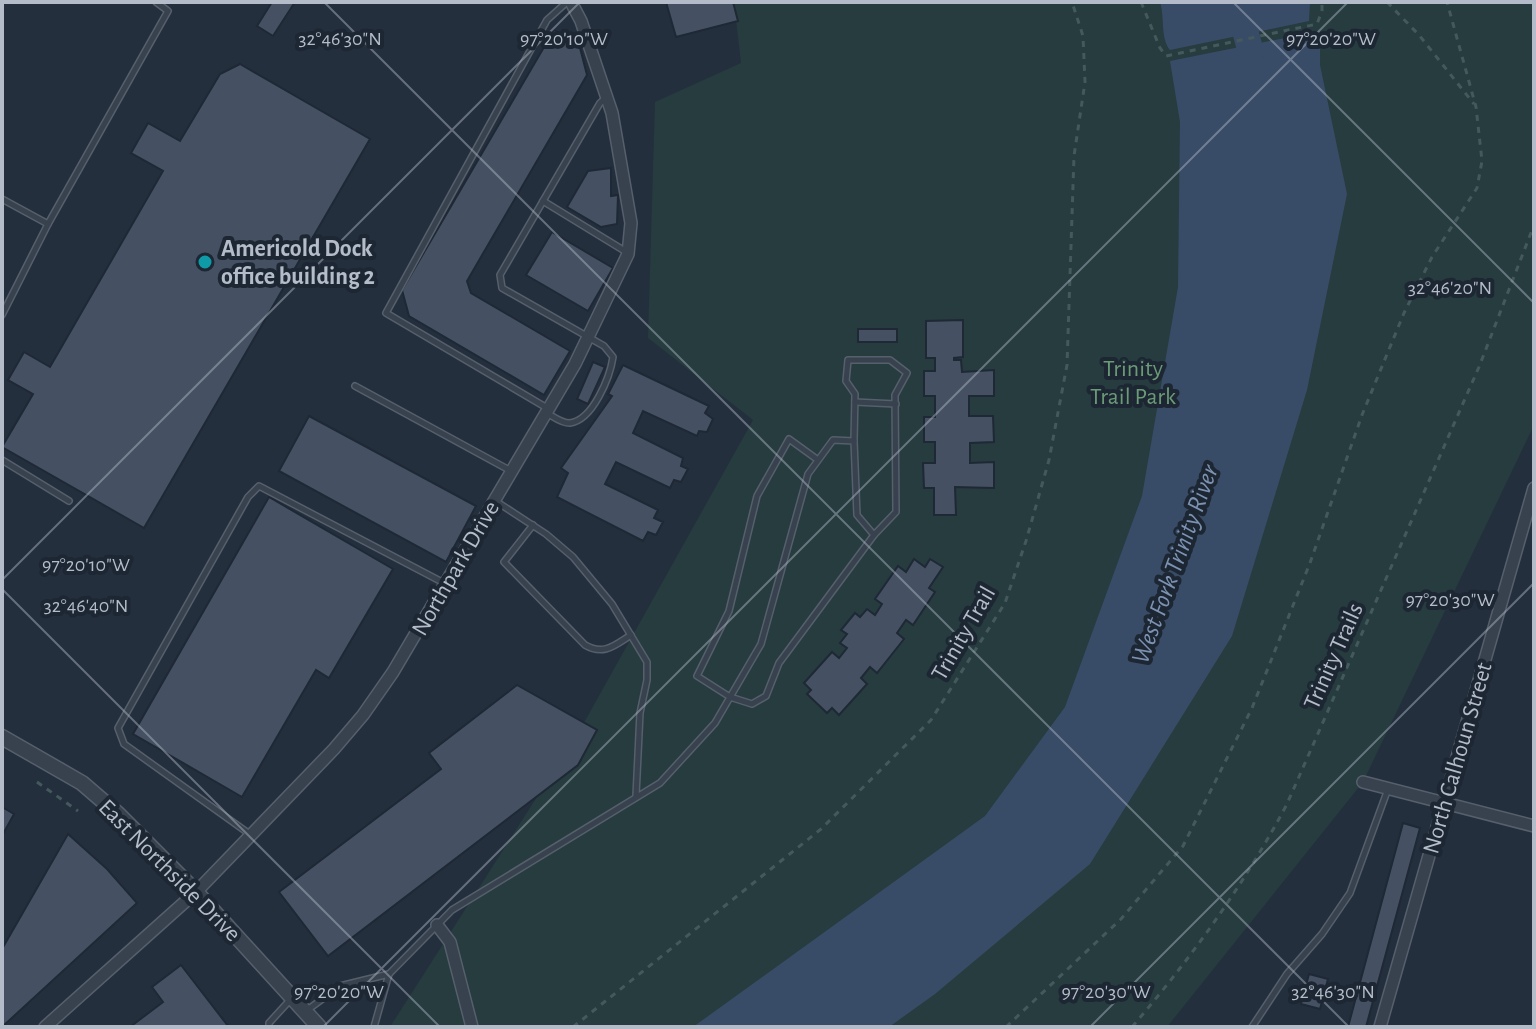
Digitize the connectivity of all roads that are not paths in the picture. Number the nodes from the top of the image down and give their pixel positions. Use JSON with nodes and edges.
{"nodes":[{"id":1,"x":156,"y":2,"type":"edge"},
{"id":2,"x":569,"y":2,"type":"edge"},
{"id":3,"x":607,"y":97,"type":"junction"},
{"id":4,"x":2,"y":199,"type":"edge"},
{"id":5,"x":543,"y":201,"type":"junction"},
{"id":6,"x":48,"y":224,"type":"junction"},
{"id":7,"x":628,"y":254,"type":"junction"},
{"id":8,"x":2,"y":315,"type":"edge"},
{"id":9,"x":588,"y":337,"type":"junction"},
{"id":10,"x":355,"y":386,"type":"dead end"},
{"id":11,"x":855,"y":402,"type":"junction"},
{"id":12,"x":896,"y":404,"type":"junction"},
{"id":13,"x":547,"y":410,"type":"junction"},
{"id":14,"x":854,"y":441,"type":"junction"},
{"id":15,"x":2,"y":460,"type":"edge"},
{"id":16,"x":818,"y":460,"type":"junction"},
{"id":17,"x":511,"y":471,"type":"junction"},
{"id":18,"x":1534,"y":488,"type":"edge"},
{"id":19,"x":494,"y":500,"type":"junction"},
{"id":20,"x":69,"y":501,"type":"dead end"},
{"id":21,"x":533,"y":525,"type":"junction"},
{"id":22,"x":874,"y":535,"type":"junction"},
{"id":23,"x":446,"y":584,"type":"junction"},
{"id":24,"x":631,"y":635,"type":"junction"},
{"id":25,"x":730,"y":697,"type":"junction"},
{"id":26,"x":2,"y":737,"type":"edge"},
{"id":27,"x":1363,"y":782,"type":"dead end"},
{"id":28,"x":1388,"y":788,"type":"junction"},
{"id":29,"x":636,"y":797,"type":"junction"},
{"id":30,"x":1445,"y":802,"type":"junction"},
{"id":31,"x":1534,"y":826,"type":"edge"},
{"id":32,"x":251,"y":835,"type":"junction"},
{"id":33,"x":196,"y":892,"type":"junction"},
{"id":34,"x":437,"y":925,"type":"junction"},
{"id":35,"x":389,"y":974,"type":"junction"},
{"id":36,"x":292,"y":997,"type":"junction"},
{"id":37,"x":305,"y":1011,"type":"junction"},
{"id":38,"x":45,"y":1027,"type":"edge"},
{"id":39,"x":269,"y":1027,"type":"edge"},
{"id":40,"x":319,"y":1027,"type":"edge"},
{"id":41,"x":374,"y":1027,"type":"edge"},
{"id":42,"x":472,"y":1027,"type":"edge"},
{"id":43,"x":1252,"y":1027,"type":"edge"},
{"id":44,"x":1380,"y":1027,"type":"edge"}],
"edges":[{"from":1,"to":6,"type":"lane"},
{"from":2,"to":3,"type":"street","name":"Northpark Drive"},
{"from":2,"to":13,"type":"lane"},
{"from":3,"to":5,"type":"lane"},
{"from":3,"to":7,"type":"street","name":"Northpark Drive"},
{"from":4,"to":6,"type":"lane"},
{"from":5,"to":7,"type":"lane"},
{"from":5,"to":9,"type":"lane"},
{"from":6,"to":8,"type":"lane"},
{"from":7,"to":9,"type":"street","name":"Northpark Drive"},
{"from":9,"to":13,"type":"street","name":"Northpark Drive"},
{"from":9,"to":13,"type":"lane"},
{"from":10,"to":17,"type":"lane"},
{"from":11,"to":12,"type":"lane"},
{"from":11,"to":12,"type":"lane"},
{"from":11,"to":14,"type":"lane"},
{"from":12,"to":22,"type":"lane"},
{"from":13,"to":17,"type":"street","name":"Northpark Drive"},
{"from":14,"to":16,"type":"lane"},
{"from":14,"to":22,"type":"lane"},
{"from":15,"to":20,"type":"lane"},
{"from":16,"to":25,"type":"lane"},
{"from":16,"to":25,"type":"lane"},
{"from":17,"to":19,"type":"street","name":"Northpark Drive"},
{"from":18,"to":30,"type":"street","name":"North Calhoun Street"},
{"from":19,"to":21,"type":"lane"},
{"from":19,"to":23,"type":"street","name":"Northpark Drive"},
{"from":21,"to":24,"type":"lane"},
{"from":21,"to":24,"type":"lane"},
{"from":22,"to":25,"type":"lane"},
{"from":23,"to":32,"type":"street","name":"Northpark Drive"},
{"from":23,"to":32,"type":"lane"},
{"from":24,"to":29,"type":"lane"},
{"from":25,"to":29,"type":"lane"},
{"from":26,"to":33,"type":"street","name":"East Northside Drive"},
{"from":27,"to":28,"type":"street"},
{"from":28,"to":30,"type":"street"},
{"from":28,"to":43,"type":"lane"},
{"from":29,"to":34,"type":"lane"},
{"from":30,"to":31,"type":"street"},
{"from":30,"to":44,"type":"street","name":"North Calhoun Street"},
{"from":32,"to":33,"type":"street","name":"Northpark Drive"},
{"from":33,"to":36,"type":"street","name":"East Northside Drive"},
{"from":33,"to":38,"type":"street","name":"Northpark Drive"},
{"from":34,"to":35,"type":"lane"},
{"from":34,"to":42,"type":"street"},
{"from":35,"to":37,"type":"lane"},
{"from":35,"to":41,"type":"lane"},
{"from":36,"to":37,"type":"street","name":"East Northside Drive"},
{"from":36,"to":39,"type":"lane"},
{"from":37,"to":40,"type":"street","name":"East Northside Drive"}]}
